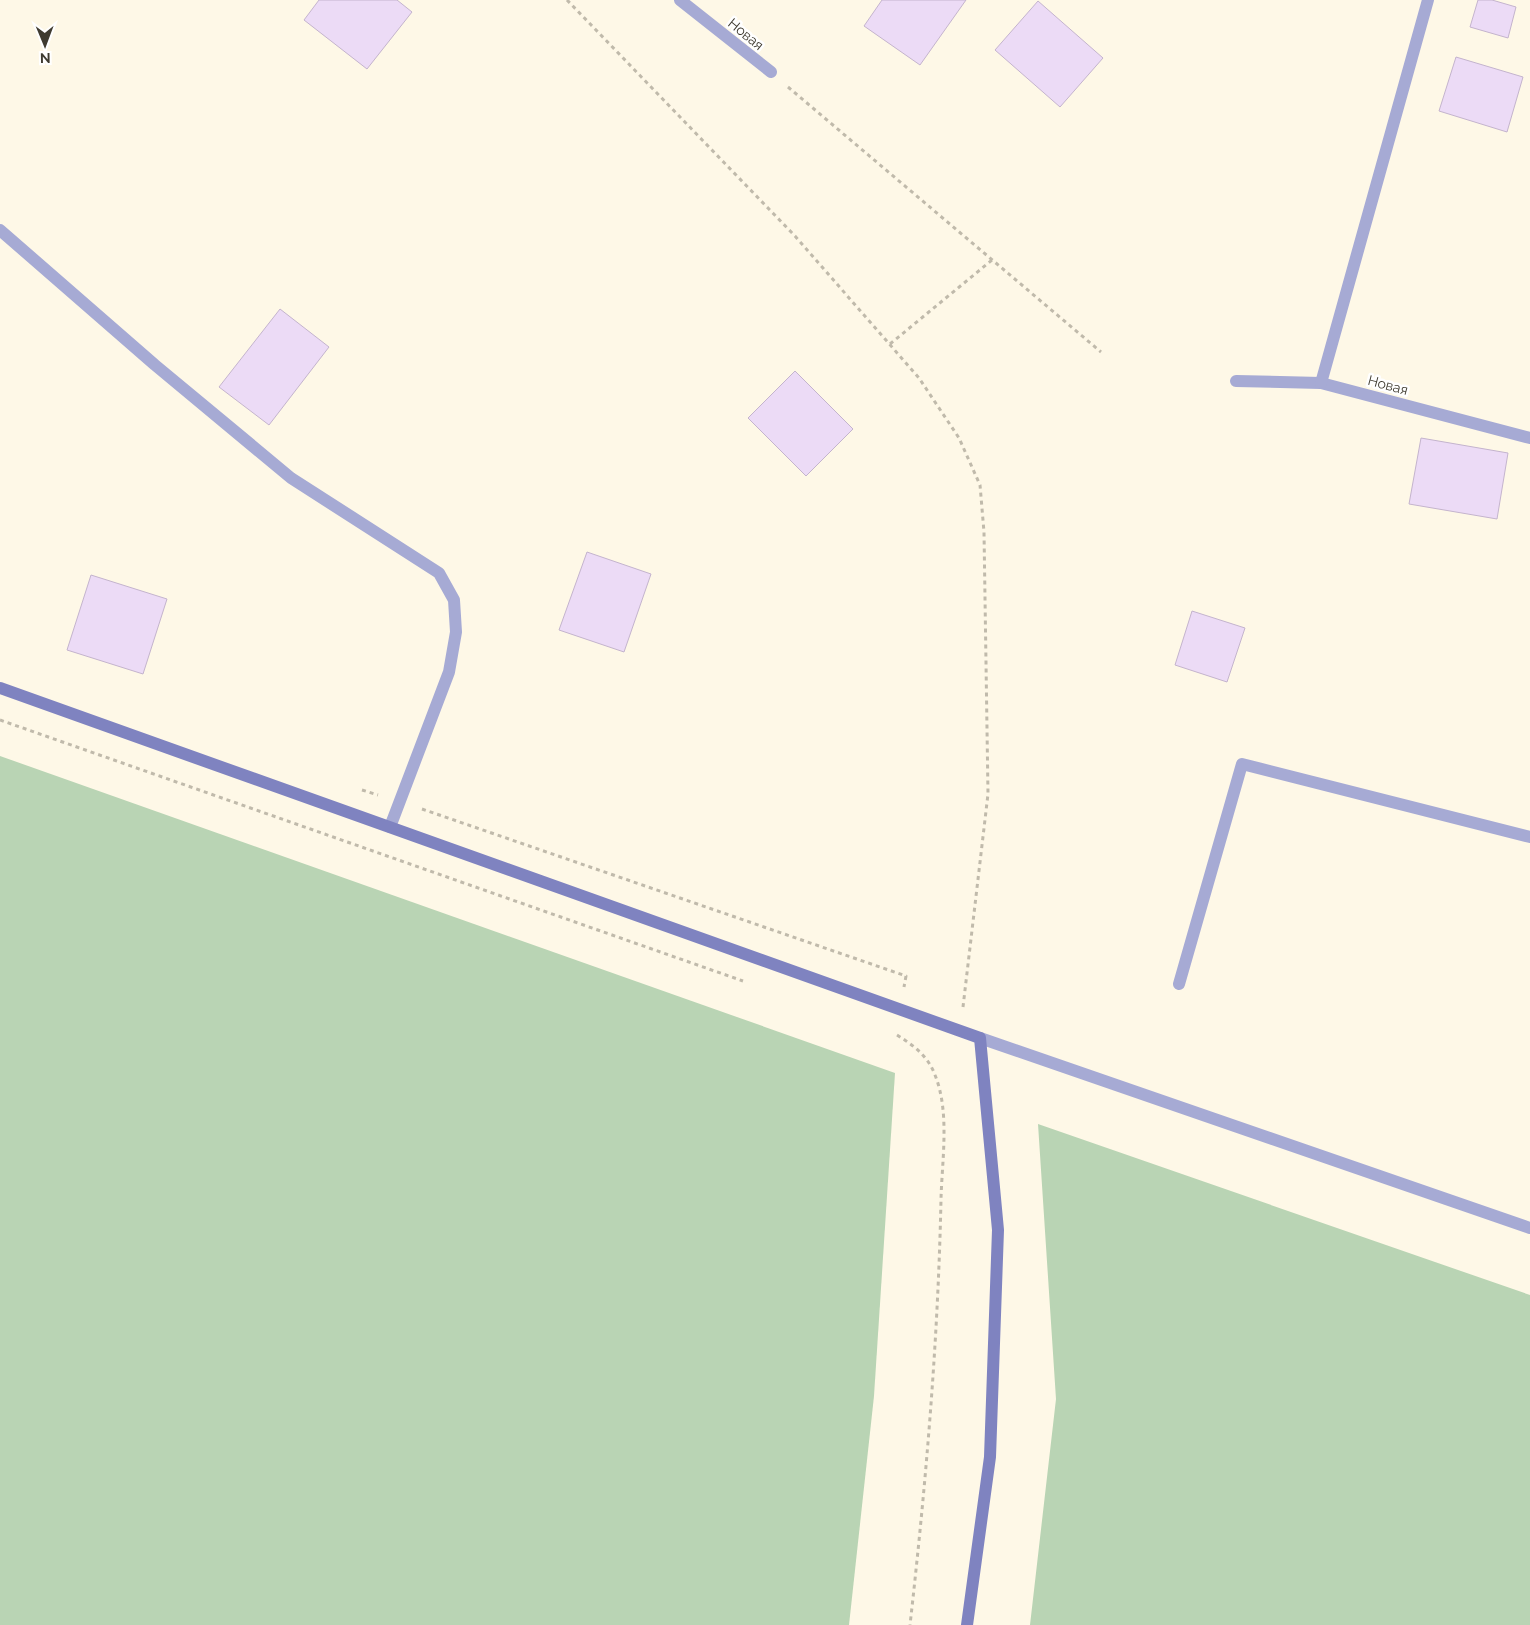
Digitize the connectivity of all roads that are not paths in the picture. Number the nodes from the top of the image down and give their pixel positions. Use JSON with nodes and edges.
{"nodes":[{"id":1,"x":680,"y":0,"type":"edge"},
{"id":2,"x":1428,"y":0,"type":"edge"},
{"id":3,"x":770,"y":72,"type":"road end"},
{"id":4,"x":0,"y":230,"type":"edge"},
{"id":5,"x":1236,"y":381,"type":"dead end"},
{"id":6,"x":1321,"y":383,"type":"junction"},
{"id":7,"x":1530,"y":438,"type":"edge"},
{"id":8,"x":0,"y":688,"type":"edge"},
{"id":9,"x":390,"y":827,"type":"junction"},
{"id":10,"x":1530,"y":837,"type":"edge"},
{"id":11,"x":1179,"y":984,"type":"dead end"},
{"id":12,"x":980,"y":1038,"type":"junction"},
{"id":13,"x":1530,"y":1228,"type":"edge"},
{"id":14,"x":967,"y":1625,"type":"edge"}],
"edges":[{"from":1,"to":3,"type":"street","name":"Новая"},
{"from":2,"to":6,"type":"street"},
{"from":4,"to":9,"type":"street"},
{"from":5,"to":6,"type":"street","name":"Новая"},
{"from":6,"to":7,"type":"street","name":"Новая"},
{"from":8,"to":9,"type":"street"},
{"from":9,"to":12,"type":"street"},
{"from":10,"to":11,"type":"street"},
{"from":12,"to":13,"type":"street"},
{"from":12,"to":14,"type":"street"}]}
